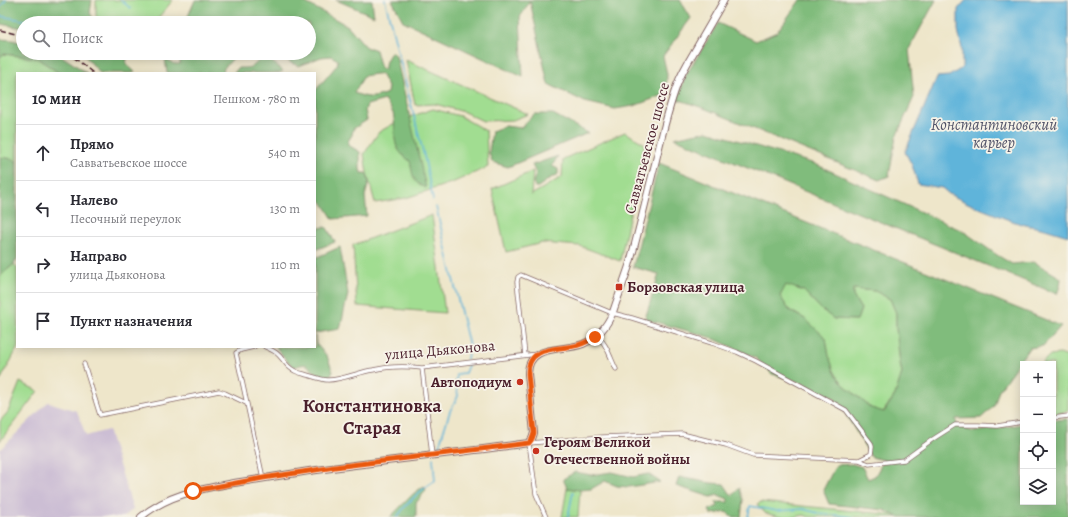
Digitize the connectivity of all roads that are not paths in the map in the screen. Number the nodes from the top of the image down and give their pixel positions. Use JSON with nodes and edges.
{"nodes":[{"id":1,"x":724,"y":0,"type":"edge"},
{"id":2,"x":612,"y":313,"type":"junction"},
{"id":3,"x":597,"y":335,"type":"junction"},
{"id":4,"x":250,"y":348,"type":"edge"},
{"id":5,"x":268,"y":348,"type":"edge"},
{"id":6,"x":537,"y":354,"type":"junction"},
{"id":7,"x":525,"y":355,"type":"junction"},
{"id":8,"x":84,"y":364,"type":"dead end"},
{"id":9,"x":422,"y":368,"type":"junction"},
{"id":10,"x":616,"y":369,"type":"dead end"},
{"id":11,"x":246,"y":402,"type":"junction"},
{"id":12,"x":1068,"y":416,"type":"edge"},
{"id":13,"x":1056,"y":418,"type":"edge"},
{"id":14,"x":1020,"y":422,"type":"edge"},
{"id":15,"x":529,"y":443,"type":"junction"},
{"id":16,"x":432,"y":455,"type":"junction"},
{"id":17,"x":859,"y":460,"type":"junction"},
{"id":18,"x":263,"y":478,"type":"junction"},
{"id":19,"x":141,"y":517,"type":"edge"},
{"id":20,"x":546,"y":517,"type":"edge"}],
"edges":[{"from":1,"to":2,"type":"main road","name":"Савватьевское шоссе"},
{"from":2,"to":3,"type":"main road","name":"улица Дьяконова"},
{"from":2,"to":7,"type":"street"},
{"from":2,"to":17,"type":"street"},
{"from":3,"to":6,"type":"main road","name":"улица Дьяконова"},
{"from":3,"to":10,"type":"street"},
{"from":4,"to":11,"type":"street"},
{"from":5,"to":9,"type":"street","name":"улица Дьяконова"},
{"from":6,"to":7,"type":"street","name":"улица Дьяконова"},
{"from":6,"to":15,"type":"main road"},
{"from":7,"to":9,"type":"street","name":"улица Дьяконова"},
{"from":8,"to":11,"type":"street"},
{"from":9,"to":16,"type":"street"},
{"from":11,"to":18,"type":"street"},
{"from":12,"to":13,"type":"street"},
{"from":14,"to":17,"type":"street"},
{"from":15,"to":16,"type":"main road"},
{"from":15,"to":17,"type":"street"},
{"from":15,"to":20,"type":"street"},
{"from":16,"to":18,"type":"main road"},
{"from":18,"to":19,"type":"main road"}]}
